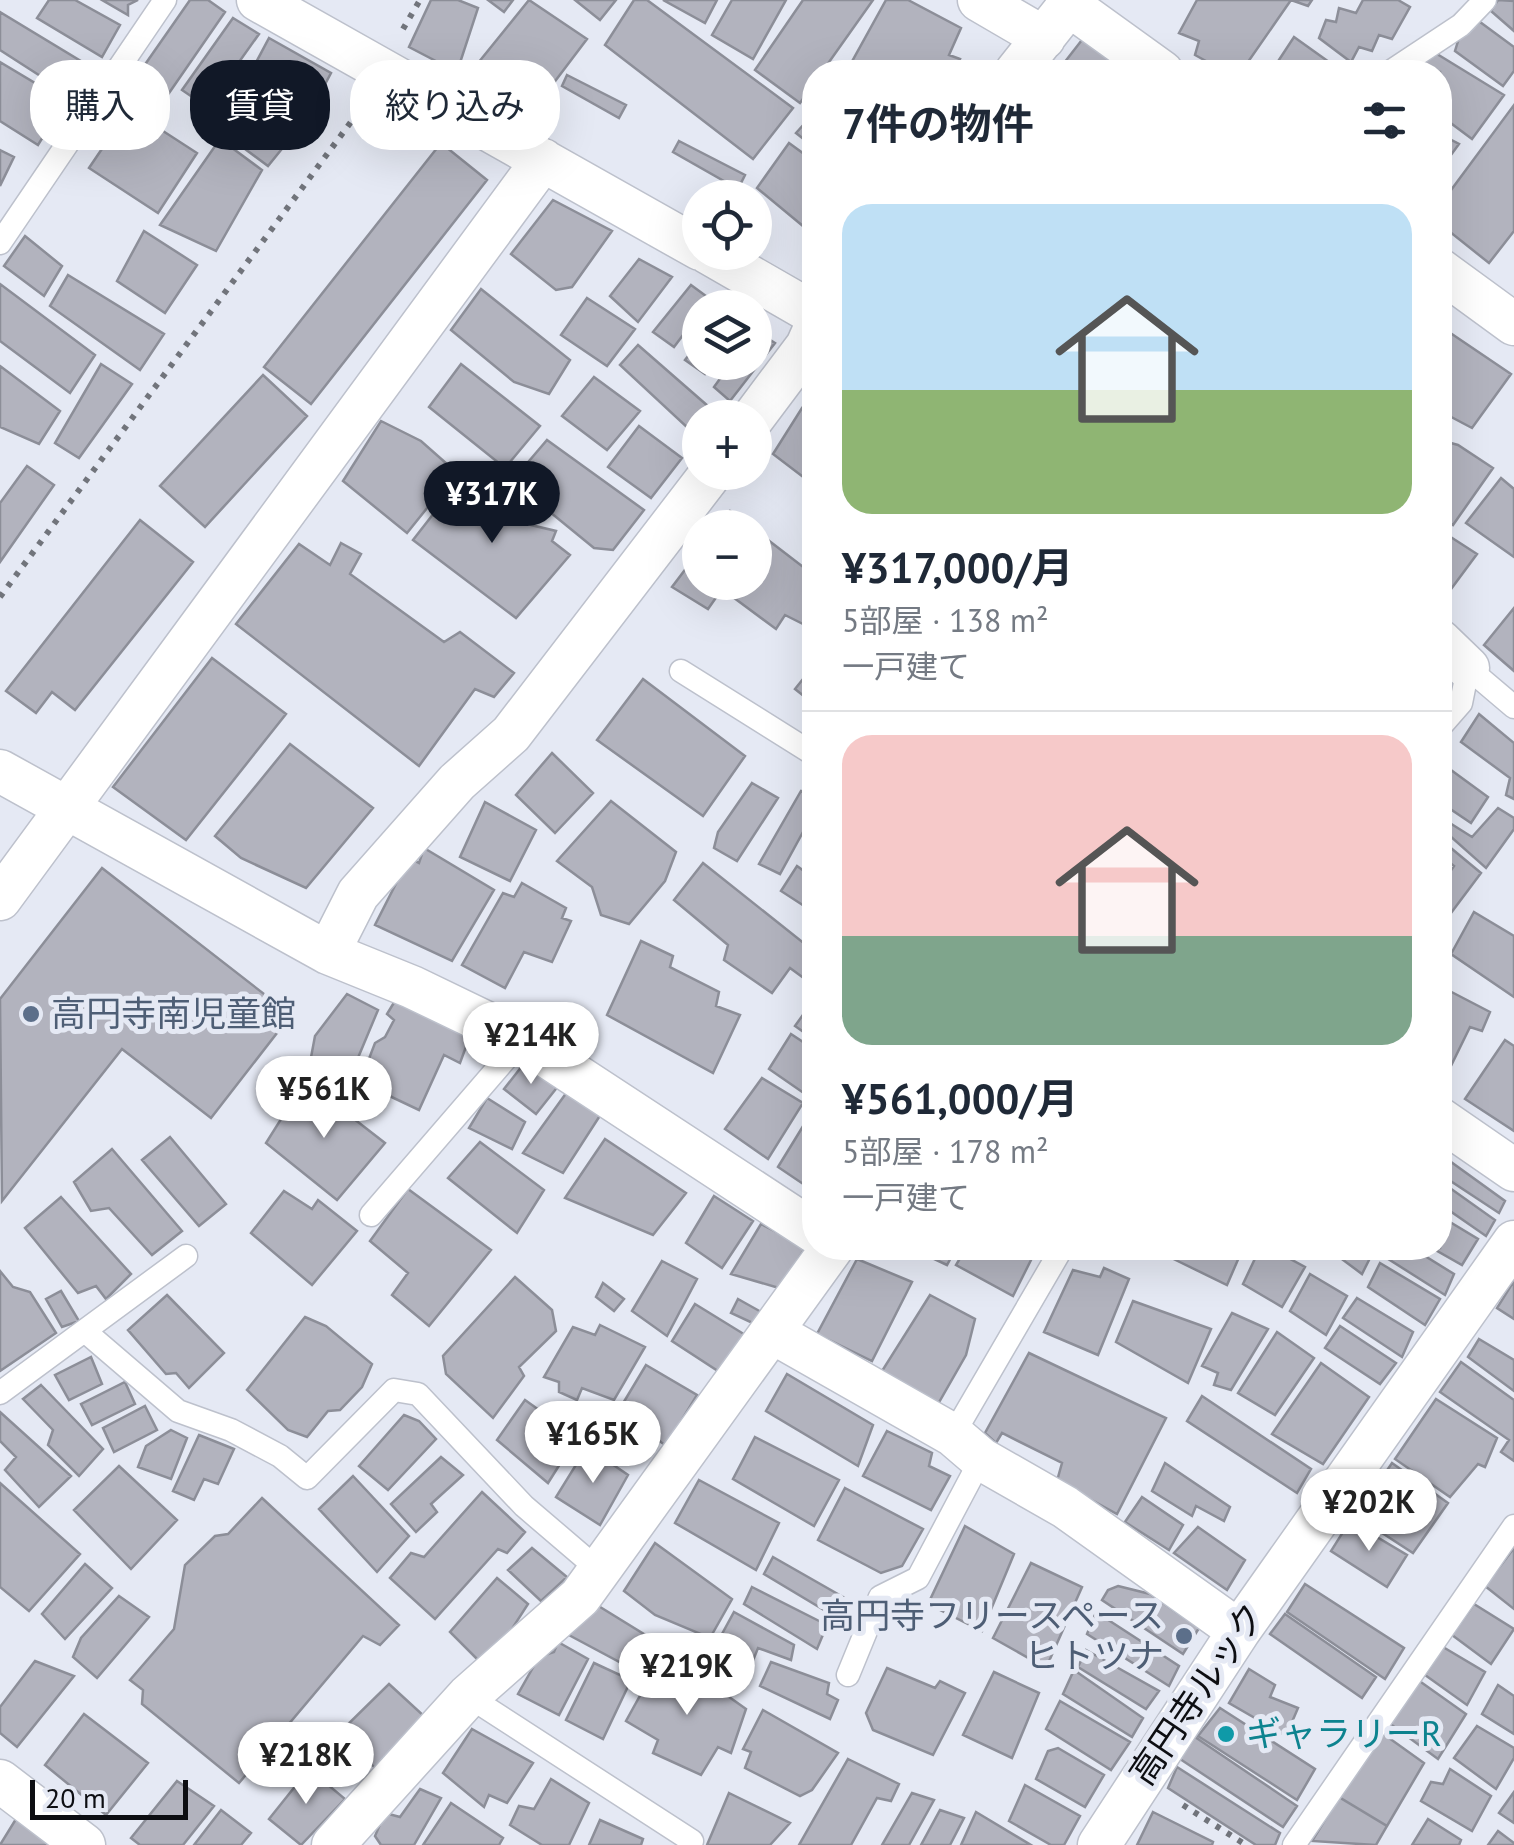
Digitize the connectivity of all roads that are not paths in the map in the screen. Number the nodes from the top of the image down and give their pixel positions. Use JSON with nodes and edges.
{"nodes":[{"id":1,"x":165,"y":0,"type":"edge"},
{"id":2,"x":258,"y":0,"type":"edge"},
{"id":3,"x":979,"y":0,"type":"edge"},
{"id":4,"x":1485,"y":0,"type":"edge"},
{"id":5,"x":1062,"y":14,"type":"edge"},
{"id":6,"x":1026,"y":60,"type":"edge"},
{"id":7,"x":1141,"y":60,"type":"edge"},
{"id":8,"x":1408,"y":60,"type":"edge"},
{"id":9,"x":544,"y":160,"type":"junction"},
{"id":10,"x":682,"y":238,"type":"edge"},
{"id":11,"x":0,"y":243,"type":"edge"},
{"id":12,"x":738,"y":270,"type":"edge"},
{"id":13,"x":1452,"y":279,"type":"edge"},
{"id":14,"x":802,"y":307,"type":"edge"},
{"id":15,"x":1514,"y":324,"type":"edge"},
{"id":16,"x":802,"y":351,"type":"edge"},
{"id":17,"x":766,"y":400,"type":"edge"},
{"id":18,"x":698,"y":490,"type":"edge"},
{"id":19,"x":1454,"y":655,"type":"edge"},
{"id":20,"x":682,"y":670,"type":"dead end"},
{"id":21,"x":1514,"y":707,"type":"edge"},
{"id":22,"x":1452,"y":714,"type":"edge"},
{"id":23,"x":802,"y":746,"type":"edge"},
{"id":24,"x":0,"y":771,"type":"edge"},
{"id":25,"x":70,"y":809,"type":"junction"},
{"id":26,"x":0,"y":899,"type":"edge"},
{"id":27,"x":328,"y":952,"type":"junction"},
{"id":28,"x":522,"y":1040,"type":"junction"},
{"id":29,"x":1452,"y":1126,"type":"edge"},
{"id":30,"x":1514,"y":1170,"type":"edge"},
{"id":31,"x":371,"y":1216,"type":"dead end"},
{"id":32,"x":802,"y":1223,"type":"edge"},
{"id":33,"x":1511,"y":1247,"type":"edge"},
{"id":34,"x":186,"y":1256,"type":"dead end"},
{"id":35,"x":823,"y":1260,"type":"edge"},
{"id":36,"x":1056,"y":1260,"type":"edge"},
{"id":37,"x":772,"y":1332,"type":"junction"},
{"id":38,"x":87,"y":1333,"type":"junction"},
{"id":39,"x":0,"y":1393,"type":"edge"},
{"id":40,"x":967,"y":1447,"type":"junction"},
{"id":41,"x":1514,"y":1526,"type":"edge"},
{"id":42,"x":600,"y":1570,"type":"junction"},
{"id":43,"x":1239,"y":1631,"type":"junction"},
{"id":44,"x":848,"y":1675,"type":"dead end"},
{"id":45,"x":468,"y":1696,"type":"junction"},
{"id":46,"x":0,"y":1780,"type":"edge"},
{"id":47,"x":84,"y":1845,"type":"edge"},
{"id":48,"x":333,"y":1845,"type":"edge"},
{"id":49,"x":690,"y":1845,"type":"edge"},
{"id":50,"x":1099,"y":1845,"type":"edge"},
{"id":51,"x":1294,"y":1845,"type":"edge"}],
"edges":[{"from":1,"to":11,"type":"lane"},
{"from":2,"to":9,"type":"street"},
{"from":3,"to":5,"type":"street"},
{"from":4,"to":8,"type":"lane"},
{"from":5,"to":6,"type":"street"},
{"from":5,"to":7,"type":"street"},
{"from":9,"to":10,"type":"street"},
{"from":9,"to":25,"type":"street"},
{"from":12,"to":14,"type":"street"},
{"from":13,"to":15,"type":"street"},
{"from":16,"to":17,"type":"street"},
{"from":18,"to":27,"type":"street"},
{"from":19,"to":21,"type":"lane"},
{"from":19,"to":22,"type":"lane"},
{"from":20,"to":23,"type":"lane"},
{"from":24,"to":25,"type":"street"},
{"from":25,"to":26,"type":"street"},
{"from":25,"to":27,"type":"street"},
{"from":27,"to":28,"type":"street"},
{"from":28,"to":31,"type":"lane"},
{"from":28,"to":32,"type":"street"},
{"from":29,"to":30,"type":"street"},
{"from":33,"to":43,"type":"street","name":"高円寺ルック"},
{"from":34,"to":38,"type":"lane"},
{"from":35,"to":37,"type":"street"},
{"from":36,"to":40,"type":"lane"},
{"from":37,"to":40,"type":"street"},
{"from":37,"to":42,"type":"street"},
{"from":38,"to":39,"type":"lane"},
{"from":38,"to":42,"type":"lane"},
{"from":40,"to":43,"type":"street"},
{"from":40,"to":44,"type":"lane"},
{"from":41,"to":51,"type":"lane"},
{"from":42,"to":45,"type":"street"},
{"from":43,"to":50,"type":"street","name":"高円寺ルック"},
{"from":45,"to":48,"type":"street"},
{"from":45,"to":49,"type":"lane"},
{"from":46,"to":47,"type":"street"}]}
